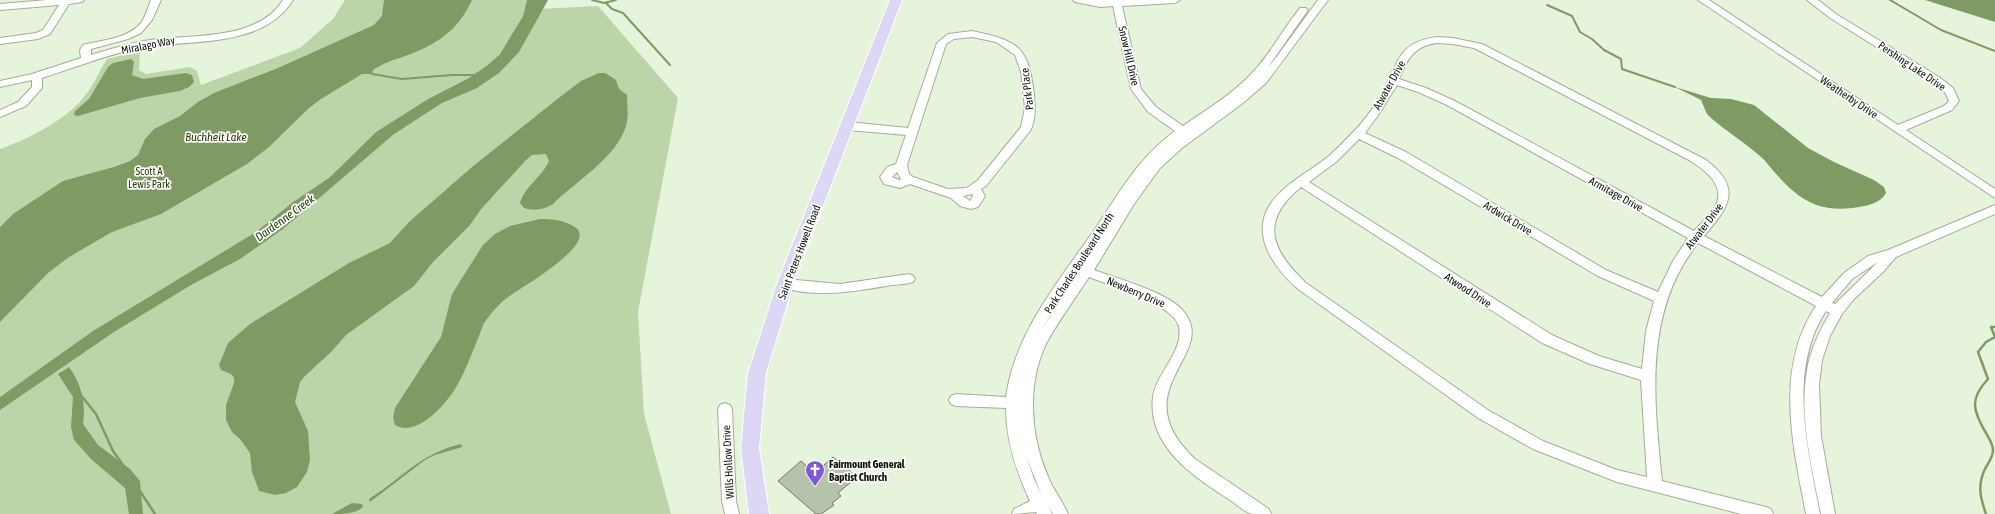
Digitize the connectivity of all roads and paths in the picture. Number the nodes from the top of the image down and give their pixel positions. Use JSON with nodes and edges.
{"nodes":[{"id":1,"x":79,"y":0,"type":"edge"},
{"id":2,"x":156,"y":0,"type":"edge"},
{"id":3,"x":288,"y":0,"type":"edge"},
{"id":4,"x":896,"y":0,"type":"edge"},
{"id":5,"x":1078,"y":0,"type":"edge"},
{"id":6,"x":1175,"y":0,"type":"edge"},
{"id":7,"x":1311,"y":0,"type":"edge"},
{"id":8,"x":1322,"y":0,"type":"edge"},
{"id":9,"x":1703,"y":0,"type":"edge"},
{"id":10,"x":1812,"y":0,"type":"edge"},
{"id":11,"x":66,"y":1,"type":"junction"},
{"id":12,"x":1116,"y":2,"type":"edge"},
{"id":13,"x":0,"y":7,"type":"edge"},
{"id":14,"x":0,"y":41,"type":"edge"},
{"id":15,"x":86,"y":59,"type":"junction"},
{"id":16,"x":1269,"y":66,"type":"junction"},
{"id":17,"x":37,"y":75,"type":"junction"},
{"id":18,"x":1394,"y":81,"type":"junction"},
{"id":19,"x":0,"y":84,"type":"edge"},
{"id":20,"x":0,"y":114,"type":"edge"},
{"id":21,"x":848,"y":126,"type":"junction"},
{"id":22,"x":1898,"y":129,"type":"junction"},
{"id":23,"x":912,"y":132,"type":"junction"},
{"id":24,"x":1187,"y":133,"type":"junction"},
{"id":25,"x":1358,"y":134,"type":"junction"},
{"id":26,"x":901,"y":166,"type":"junction"},
{"id":27,"x":909,"y":180,"type":"junction"},
{"id":28,"x":1301,"y":182,"type":"junction"},
{"id":29,"x":1995,"y":194,"type":"edge"},
{"id":30,"x":1995,"y":208,"type":"edge"},
{"id":31,"x":1696,"y":236,"type":"junction"},
{"id":32,"x":1891,"y":254,"type":"junction"},
{"id":33,"x":1080,"y":270,"type":"junction"},
{"id":34,"x":909,"y":279,"type":"dead end"},
{"id":35,"x":785,"y":284,"type":"junction"},
{"id":36,"x":1661,"y":299,"type":"junction"},
{"id":37,"x":1824,"y":304,"type":"junction"},
{"id":38,"x":1837,"y":311,"type":"junction"},
{"id":39,"x":1646,"y":376,"type":"junction"},
{"id":40,"x":1796,"y":399,"type":"junction"},
{"id":41,"x":956,"y":400,"type":"dead end"},
{"id":42,"x":1019,"y":403,"type":"junction"},
{"id":43,"x":1810,"y":404,"type":"junction"},
{"id":44,"x":725,"y":409,"type":"dead end"},
{"id":45,"x":1654,"y":485,"type":"junction"},
{"id":46,"x":1045,"y":506,"type":"edge"},
{"id":47,"x":732,"y":514,"type":"edge"},
{"id":48,"x":759,"y":514,"type":"edge"},
{"id":49,"x":1019,"y":514,"type":"edge"},
{"id":50,"x":1061,"y":514,"type":"edge"},
{"id":51,"x":1264,"y":514,"type":"edge"},
{"id":52,"x":1766,"y":514,"type":"edge"},
{"id":53,"x":1813,"y":514,"type":"edge"},
{"id":54,"x":1828,"y":514,"type":"edge"}],
"edges":[{"from":1,"to":11,"type":"street"},
{"from":2,"to":15,"type":"street"},
{"from":3,"to":15,"type":"street","name":"Miralago Way"},
{"from":4,"to":21,"type":"main road","name":"Saint Peters Howell Road"},
{"from":5,"to":12,"type":"street"},
{"from":6,"to":12,"type":"street"},
{"from":7,"to":16,"type":"street","name":"Park Charles Boulevard North"},
{"from":8,"to":16,"type":"street","name":"Park Charles Boulevard North"},
{"from":9,"to":22,"type":"street","name":"Weatherby Drive"},
{"from":10,"to":22,"type":"street","name":"Pershing Lake Drive"},
{"from":11,"to":13,"type":"street"},
{"from":11,"to":14,"type":"street"},
{"from":12,"to":24,"type":"street","name":"Snow Hill Drive"},
{"from":15,"to":17,"type":"street","name":"Miralago Way"},
{"from":16,"to":24,"type":"street","name":"Park Charles Boulevard North"},
{"from":17,"to":19,"type":"street","name":"Miralago Way"},
{"from":17,"to":20,"type":"street"},
{"from":18,"to":25,"type":"street","name":"Atwater Drive"},
{"from":18,"to":31,"type":"street","name":"Armitage Drive"},
{"from":18,"to":31,"type":"street","name":"Atwater Drive"},
{"from":21,"to":23,"type":"street"},
{"from":21,"to":35,"type":"main road","name":"Saint Peters Howell Road"},
{"from":22,"to":29,"type":"street","name":"Weatherby Drive"},
{"from":23,"to":26,"type":"street","name":"Park Place"},
{"from":23,"to":27,"type":"street","name":"Park Place"},
{"from":24,"to":33,"type":"street","name":"Park Charles Boulevard North"},
{"from":25,"to":28,"type":"street","name":"Atwater Drive"},
{"from":25,"to":36,"type":"street","name":"Ardwick Drive"},
{"from":26,"to":27,"type":"street"},
{"from":26,"to":27,"type":"street","name":"Park Place"},
{"from":28,"to":39,"type":"street","name":"Atwood Drive"},
{"from":28,"to":45,"type":"street","name":"Atwater Drive"},
{"from":30,"to":32,"type":"street"},
{"from":31,"to":36,"type":"street","name":"Atwater Drive"},
{"from":31,"to":37,"type":"street","name":"Armitage Drive"},
{"from":32,"to":37,"type":"street"},
{"from":32,"to":38,"type":"street"},
{"from":33,"to":42,"type":"street","name":"Park Charles Boulevard North"},
{"from":33,"to":51,"type":"street","name":"Newberry Drive"},
{"from":34,"to":35,"type":"street"},
{"from":35,"to":48,"type":"main road","name":"Saint Peters Howell Road"},
{"from":36,"to":39,"type":"street","name":"Atwater Drive"},
{"from":37,"to":38,"type":"street","name":"Armitage Drive"},
{"from":37,"to":40,"type":"street"},
{"from":38,"to":43,"type":"street"},
{"from":39,"to":45,"type":"street","name":"Atwater Drive"},
{"from":40,"to":43,"type":"street"},
{"from":40,"to":53,"type":"street"},
{"from":41,"to":42,"type":"street"},
{"from":42,"to":46,"type":"street","name":"Park Charles Boulevard North"},
{"from":43,"to":54,"type":"street"},
{"from":44,"to":47,"type":"street","name":"Wills Hollow Drive"},
{"from":45,"to":52,"type":"street","name":"Atwater Drive"},
{"from":46,"to":49,"type":"street"},
{"from":46,"to":50,"type":"street","name":"Park Charles Boulevard North"}]}
